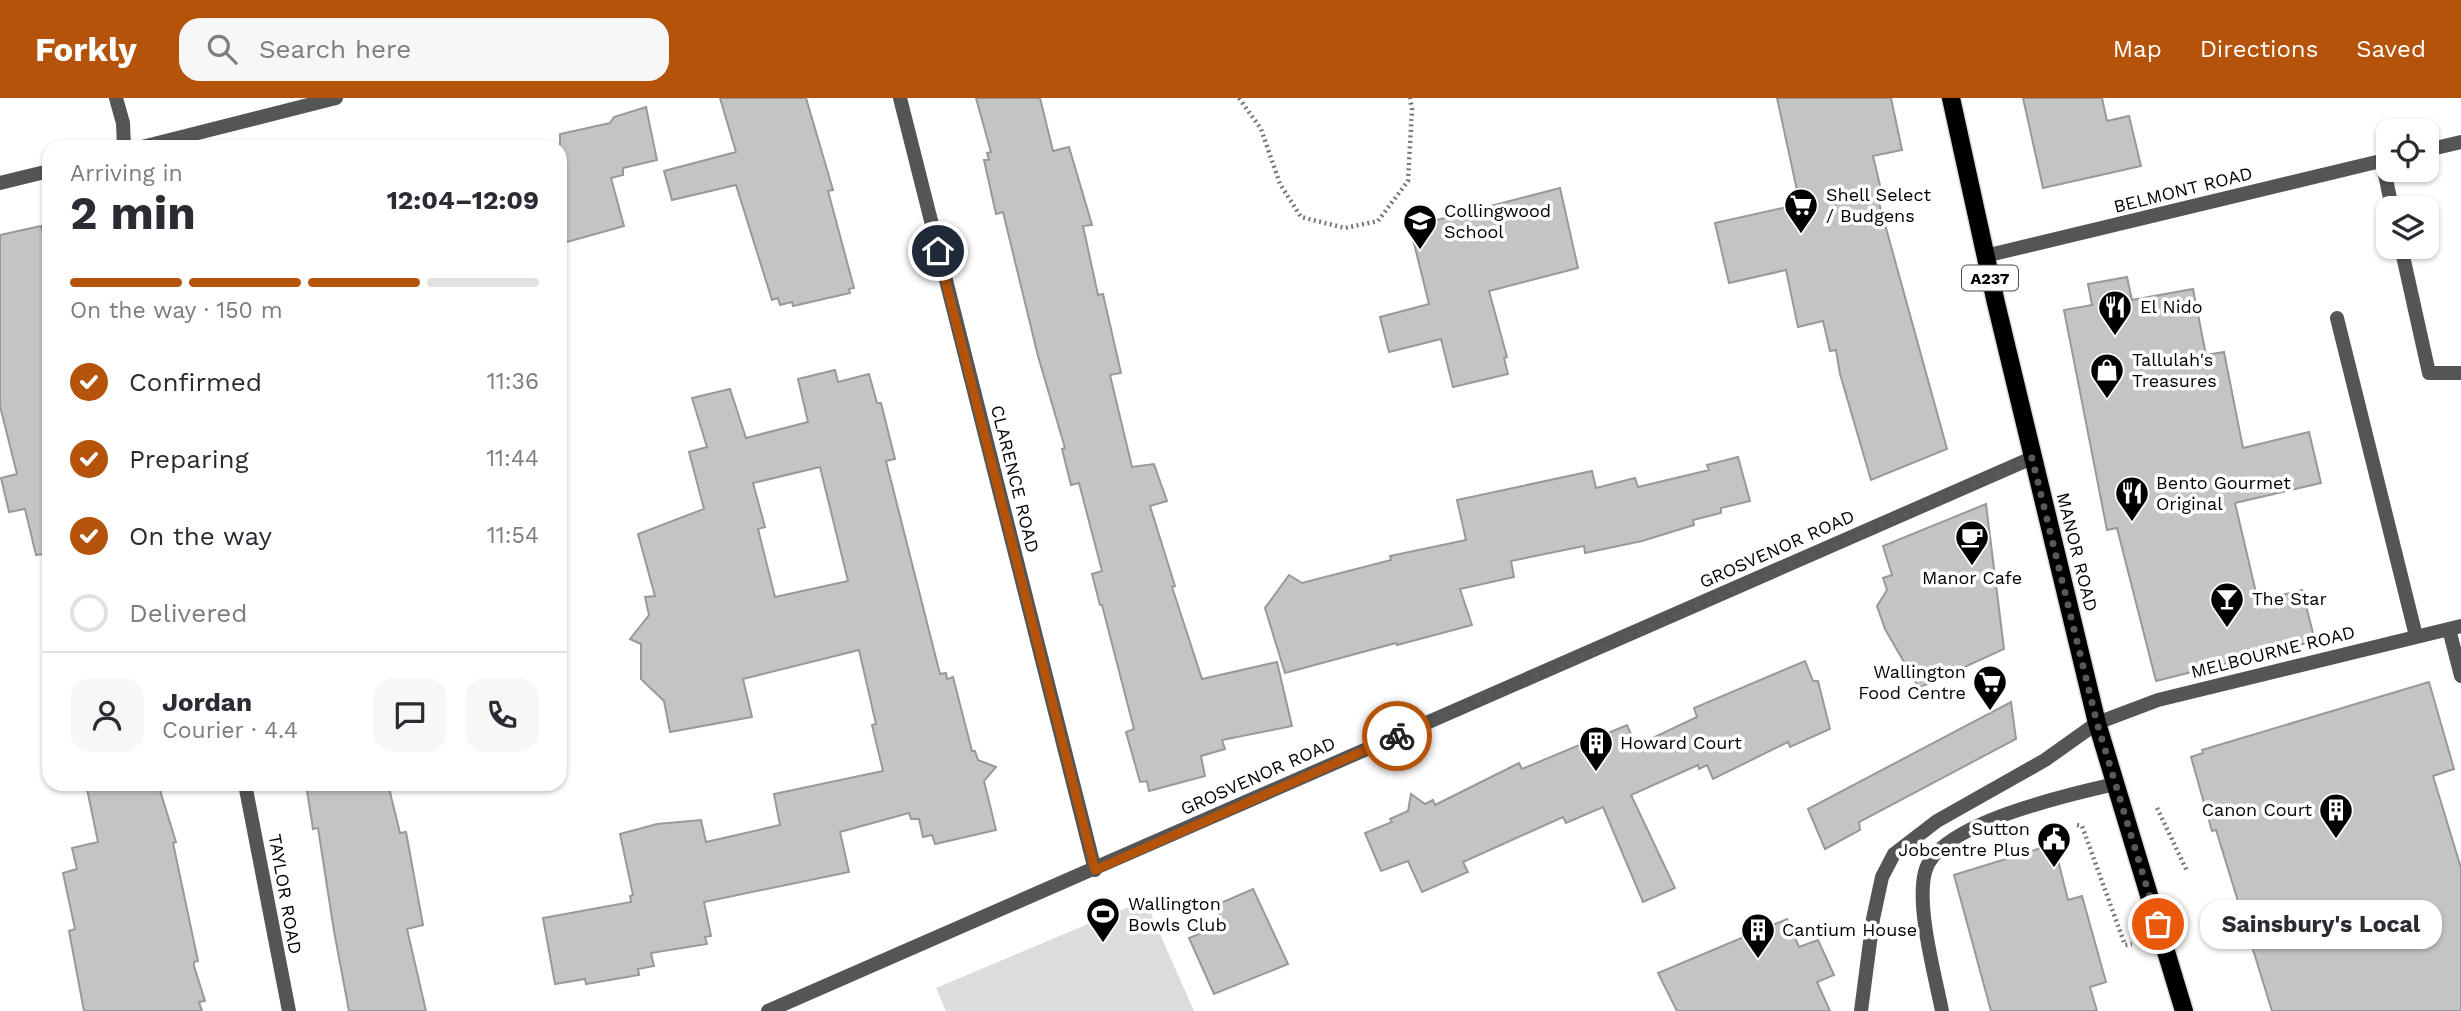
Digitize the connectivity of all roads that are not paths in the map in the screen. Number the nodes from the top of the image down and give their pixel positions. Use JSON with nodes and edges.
{"nodes":[{"id":1,"x":116,"y":98,"type":"edge"},
{"id":2,"x":336,"y":98,"type":"edge"},
{"id":3,"x":900,"y":98,"type":"edge"},
{"id":4,"x":1951,"y":98,"type":"edge"},
{"id":5,"x":124,"y":140,"type":"edge"},
{"id":6,"x":170,"y":140,"type":"edge"},
{"id":7,"x":2461,"y":142,"type":"edge"},
{"id":8,"x":2439,"y":147,"type":"edge"},
{"id":9,"x":2376,"y":162,"type":"edge"},
{"id":10,"x":42,"y":173,"type":"edge"},
{"id":11,"x":0,"y":183,"type":"edge"},
{"id":12,"x":1985,"y":256,"type":"junction"},
{"id":13,"x":2404,"y":259,"type":"edge"},
{"id":14,"x":2337,"y":318,"type":"dead end"},
{"id":15,"x":2461,"y":373,"type":"edge"},
{"id":16,"x":2032,"y":458,"type":"junction"},
{"id":17,"x":2455,"y":627,"type":"edge"},
{"id":18,"x":2416,"y":636,"type":"junction"},
{"id":19,"x":2461,"y":676,"type":"edge"},
{"id":20,"x":2097,"y":723,"type":"junction"},
{"id":21,"x":2115,"y":784,"type":"junction"},
{"id":22,"x":247,"y":791,"type":"edge"},
{"id":23,"x":1095,"y":870,"type":"junction"},
{"id":24,"x":289,"y":1011,"type":"edge"},
{"id":25,"x":768,"y":1011,"type":"edge"},
{"id":26,"x":1861,"y":1011,"type":"edge"},
{"id":27,"x":1942,"y":1011,"type":"edge"},
{"id":28,"x":2184,"y":1011,"type":"edge"}],
"edges":[{"from":1,"to":5,"type":"street"},
{"from":2,"to":6,"type":"street"},
{"from":3,"to":23,"type":"street","name":"CLARENCE ROAD"},
{"from":4,"to":12,"type":"main road","name":"MANOR ROAD","number":"A237"},
{"from":7,"to":8,"type":"street"},
{"from":9,"to":12,"type":"street","name":"BELMONT ROAD"},
{"from":10,"to":11,"type":"street"},
{"from":12,"to":16,"type":"main road","name":"MANOR ROAD","number":"A237"},
{"from":13,"to":15,"type":"street"},
{"from":14,"to":18,"type":"street"},
{"from":16,"to":20,"type":"main road","name":"MANOR ROAD","number":"A237"},
{"from":16,"to":23,"type":"street","name":"GROSVENOR ROAD"},
{"from":17,"to":18,"type":"street","name":"MELBOURNE ROAD"},
{"from":17,"to":19,"type":"street"},
{"from":18,"to":20,"type":"street","name":"MELBOURNE ROAD"},
{"from":20,"to":21,"type":"main road","name":"MANOR ROAD","number":"A237"},
{"from":20,"to":26,"type":"street","name":"MELBOURNE ROAD"},
{"from":21,"to":27,"type":"street"},
{"from":21,"to":28,"type":"main road","name":"MANOR ROAD","number":"A237"},
{"from":22,"to":24,"type":"street","name":"TAYLOR ROAD"},
{"from":23,"to":25,"type":"street","name":"GROSVENOR ROAD"}]}
